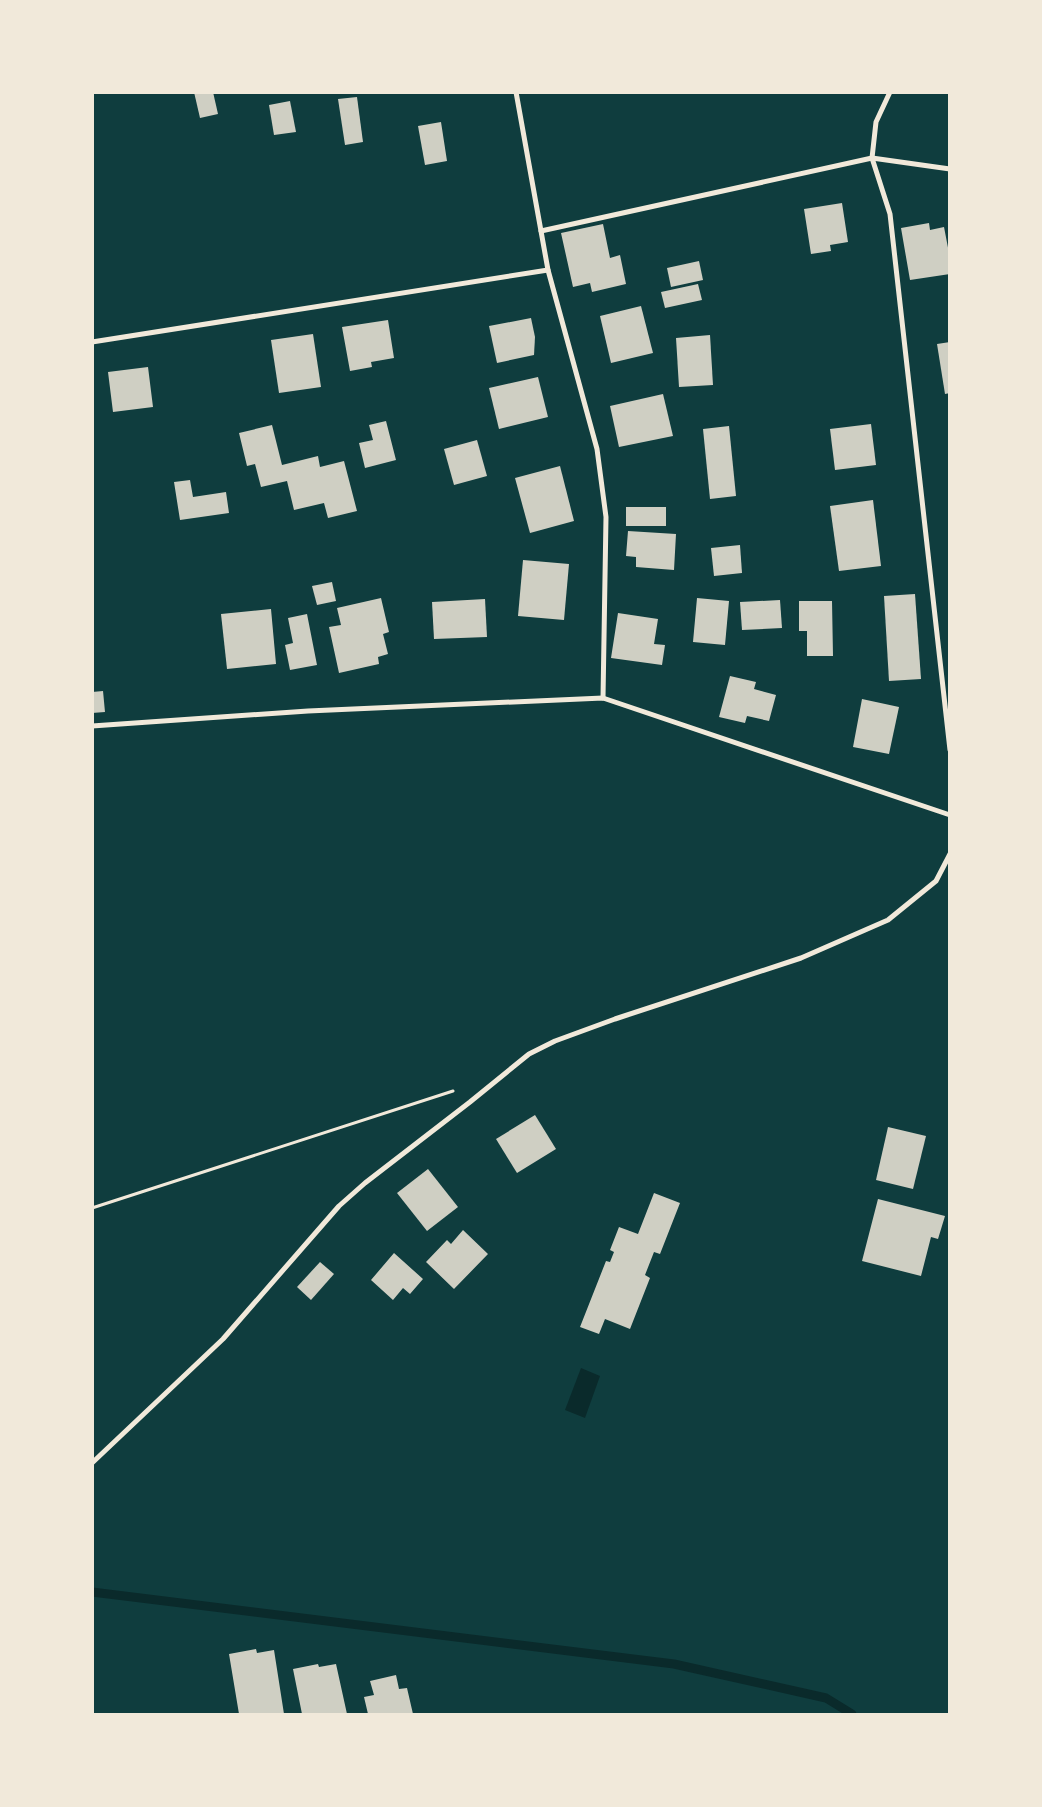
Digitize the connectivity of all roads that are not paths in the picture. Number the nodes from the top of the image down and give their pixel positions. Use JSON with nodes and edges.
{"nodes":[{"id":1,"x":516,"y":92,"type":"edge"},
{"id":2,"x":890,"y":92,"type":"edge"},
{"id":3,"x":872,"y":158,"type":"junction"},
{"id":4,"x":950,"y":169,"type":"edge"},
{"id":5,"x":541,"y":231,"type":"junction"},
{"id":6,"x":548,"y":270,"type":"junction"},
{"id":7,"x":92,"y":342,"type":"edge"},
{"id":8,"x":603,"y":698,"type":"junction"},
{"id":9,"x":92,"y":726,"type":"edge"},
{"id":10,"x":950,"y":750,"type":"edge"},
{"id":11,"x":950,"y":815,"type":"edge"},
{"id":12,"x":950,"y":854,"type":"edge"},
{"id":13,"x":92,"y":1463,"type":"edge"}],
"edges":[{"from":1,"to":5,"type":"street"},
{"from":2,"to":3,"type":"street"},
{"from":3,"to":4,"type":"street"},
{"from":3,"to":5,"type":"street"},
{"from":3,"to":10,"type":"street"},
{"from":5,"to":6,"type":"street"},
{"from":6,"to":7,"type":"street"},
{"from":6,"to":8,"type":"street"},
{"from":8,"to":9,"type":"street"},
{"from":8,"to":11,"type":"street"},
{"from":12,"to":13,"type":"street"}]}
